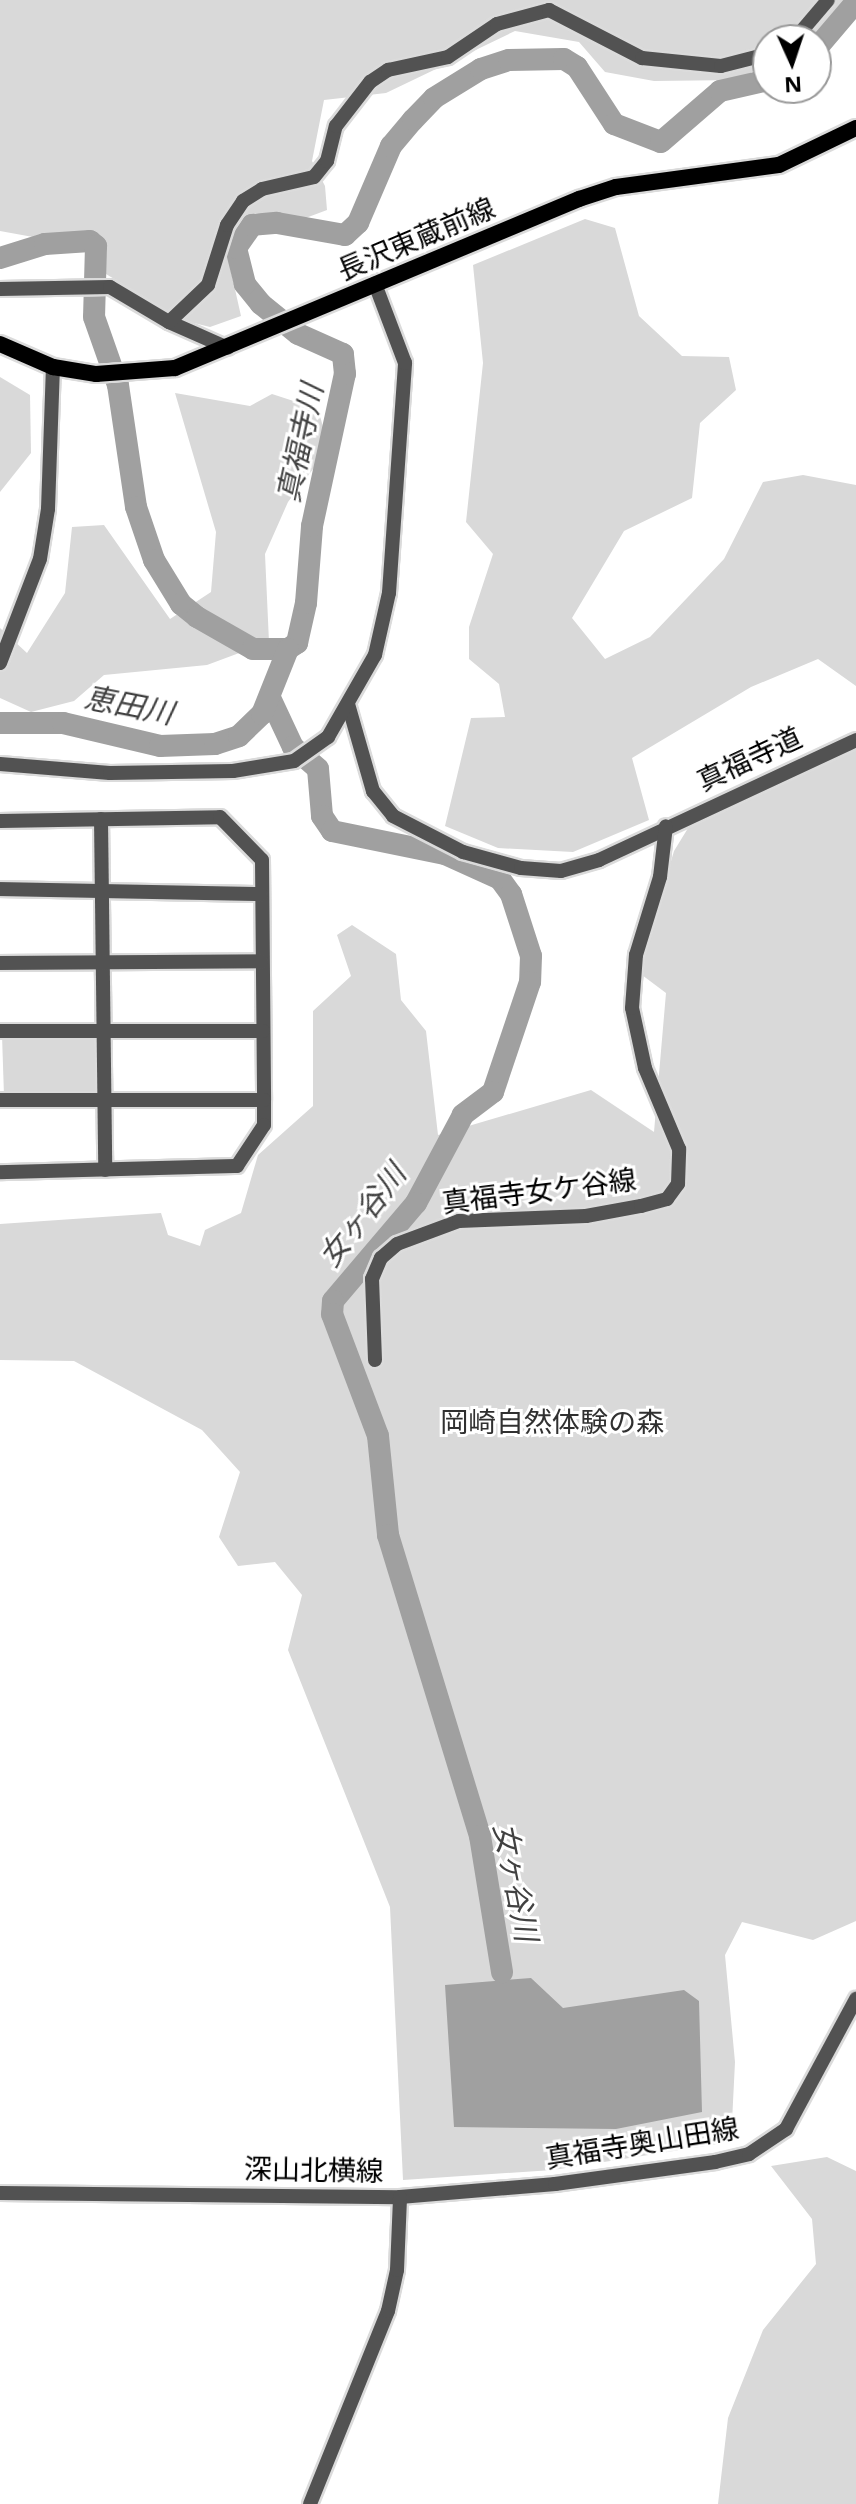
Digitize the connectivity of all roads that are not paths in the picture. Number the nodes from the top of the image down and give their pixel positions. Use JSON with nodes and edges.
{"nodes":[{"id":1,"x":828,"y":0,"type":"edge"},
{"id":2,"x":808,"y":24,"type":"edge"},
{"id":3,"x":752,"y":58,"type":"edge"},
{"id":4,"x":856,"y":128,"type":"edge"},
{"id":5,"x":375,"y":284,"type":"junction"},
{"id":6,"x":0,"y":289,"type":"edge"},
{"id":7,"x":169,"y":322,"type":"junction"},
{"id":8,"x":0,"y":344,"type":"edge"},
{"id":9,"x":228,"y":348,"type":"junction"},
{"id":10,"x":53,"y":367,"type":"junction"},
{"id":11,"x":0,"y":663,"type":"edge"},
{"id":12,"x":348,"y":704,"type":"junction"},
{"id":13,"x":856,"y":740,"type":"edge"},
{"id":14,"x":0,"y":764,"type":"edge"},
{"id":15,"x":101,"y":819,"type":"junction"},
{"id":16,"x":0,"y":821,"type":"edge"},
{"id":17,"x":666,"y":826,"type":"junction"},
{"id":18,"x":0,"y":889,"type":"edge"},
{"id":19,"x":101,"y":893,"type":"junction"},
{"id":20,"x":261,"y":894,"type":"junction"},
{"id":21,"x":261,"y":961,"type":"junction"},
{"id":22,"x":102,"y":962,"type":"junction"},
{"id":23,"x":0,"y":963,"type":"edge"},
{"id":24,"x":102,"y":1030,"type":"junction"},
{"id":25,"x":0,"y":1031,"type":"edge"},
{"id":26,"x":263,"y":1031,"type":"junction"},
{"id":27,"x":0,"y":1100,"type":"edge"},
{"id":28,"x":103,"y":1100,"type":"junction"},
{"id":29,"x":264,"y":1100,"type":"junction"},
{"id":30,"x":105,"y":1170,"type":"junction"},
{"id":31,"x":0,"y":1172,"type":"edge"},
{"id":32,"x":375,"y":1360,"type":"dead end"},
{"id":33,"x":856,"y":1999,"type":"edge"},
{"id":34,"x":0,"y":2193,"type":"edge"},
{"id":35,"x":400,"y":2197,"type":"junction"},
{"id":36,"x":310,"y":2504,"type":"edge"}],
"edges":[{"from":1,"to":2,"type":"street"},
{"from":3,"to":7,"type":"street"},
{"from":4,"to":5,"type":"main road","name":"長沢東蔵前線"},
{"from":5,"to":9,"type":"main road","name":"長沢東蔵前線"},
{"from":5,"to":12,"type":"street"},
{"from":6,"to":7,"type":"street"},
{"from":7,"to":9,"type":"street"},
{"from":8,"to":10,"type":"main road","name":"長沢東蔵前線"},
{"from":9,"to":10,"type":"main road","name":"長沢東蔵前線"},
{"from":10,"to":11,"type":"street"},
{"from":12,"to":14,"type":"street"},
{"from":12,"to":17,"type":"street","name":"真福寺道"},
{"from":13,"to":17,"type":"street","name":"真福寺道"},
{"from":15,"to":16,"type":"street"},
{"from":15,"to":19,"type":"street"},
{"from":15,"to":20,"type":"street"},
{"from":17,"to":32,"type":"street","name":"真福寺女ケ谷線"},
{"from":18,"to":19,"type":"street"},
{"from":19,"to":20,"type":"street"},
{"from":19,"to":22,"type":"street"},
{"from":20,"to":21,"type":"street"},
{"from":21,"to":22,"type":"street"},
{"from":21,"to":26,"type":"street"},
{"from":22,"to":23,"type":"street"},
{"from":22,"to":24,"type":"street"},
{"from":24,"to":25,"type":"street"},
{"from":24,"to":26,"type":"street"},
{"from":24,"to":28,"type":"street"},
{"from":26,"to":29,"type":"street"},
{"from":27,"to":28,"type":"street"},
{"from":28,"to":29,"type":"street"},
{"from":28,"to":30,"type":"street"},
{"from":29,"to":30,"type":"street"},
{"from":30,"to":31,"type":"street"},
{"from":33,"to":35,"type":"street","name":"真福寺奥山田線"},
{"from":34,"to":35,"type":"street","name":"深山北横線"},
{"from":35,"to":36,"type":"street","name":"深山北横線"}]}
